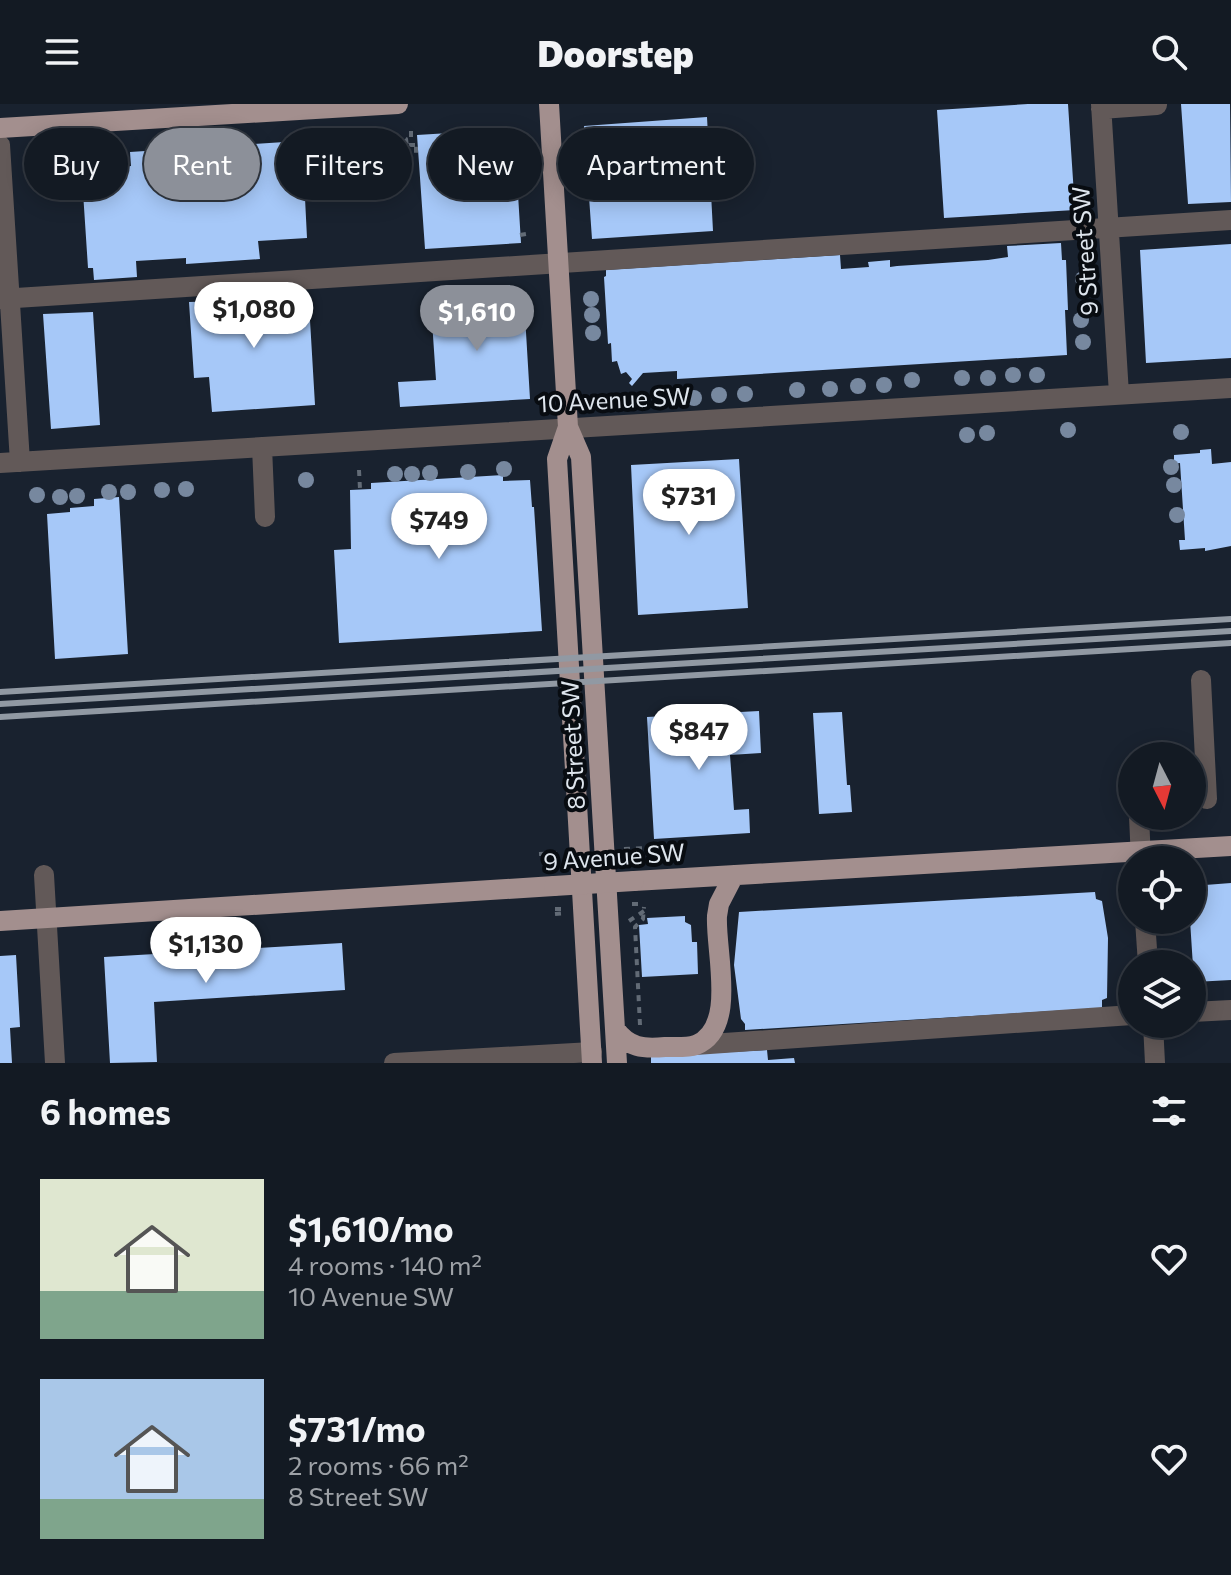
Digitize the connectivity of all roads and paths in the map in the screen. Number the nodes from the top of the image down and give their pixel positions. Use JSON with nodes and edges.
{"nodes":[{"id":1,"x":398,"y":104,"type":"edge"},
{"id":2,"x":549,"y":104,"type":"edge"},
{"id":3,"x":1157,"y":105,"type":"edge"},
{"id":4,"x":1101,"y":106,"type":"edge"},
{"id":5,"x":0,"y":128,"type":"edge"},
{"id":6,"x":0,"y":145,"type":"edge"},
{"id":7,"x":1231,"y":220,"type":"edge"},
{"id":8,"x":1107,"y":227,"type":"junction"},
{"id":9,"x":559,"y":262,"type":"junction"},
{"id":10,"x":4,"y":298,"type":"edge"},
{"id":11,"x":1231,"y":388,"type":"edge"},
{"id":12,"x":1119,"y":394,"type":"junction"},
{"id":13,"x":568,"y":427,"type":"junction"},
{"id":14,"x":262,"y":447,"type":"junction"},
{"id":15,"x":10,"y":463,"type":"edge"},
{"id":16,"x":359,"y":470,"type":"dead end"},
{"id":17,"x":360,"y":489,"type":"dead end"},
{"id":18,"x":265,"y":517,"type":"dead end"},
{"id":19,"x":1201,"y":680,"type":"dead end"},
{"id":20,"x":1207,"y":799,"type":"dead end"},
{"id":21,"x":1231,"y":846,"type":"edge"},
{"id":22,"x":645,"y":848,"type":"dead end"},
{"id":23,"x":621,"y":849,"type":"dead end"},
{"id":24,"x":1206,"y":849,"type":"edge"},
{"id":25,"x":568,"y":852,"type":"dead end"},
{"id":26,"x":539,"y":854,"type":"dead end"},
{"id":27,"x":1118,"y":857,"type":"edge"},
{"id":28,"x":44,"y":875,"type":"dead end"},
{"id":29,"x":734,"y":875,"type":"junction"},
{"id":30,"x":632,"y":904,"type":"dead end"},
{"id":31,"x":643,"y":907,"type":"junction"},
{"id":32,"x":555,"y":909,"type":"dead end"},
{"id":33,"x":564,"y":909,"type":"dead end"},
{"id":34,"x":47,"y":918,"type":"junction"},
{"id":35,"x":0,"y":921,"type":"edge"},
{"id":36,"x":626,"y":922,"type":"dead end"},
{"id":37,"x":1231,"y":1010,"type":"edge"},
{"id":38,"x":1206,"y":1011,"type":"edge"},
{"id":39,"x":1118,"y":1016,"type":"edge"},
{"id":40,"x":615,"y":1029,"type":"junction"},
{"id":41,"x":640,"y":1030,"type":"dead end"},
{"id":42,"x":1154,"y":1038,"type":"edge"},
{"id":43,"x":695,"y":1045,"type":"junction"},
{"id":44,"x":592,"y":1057,"type":"edge"},
{"id":45,"x":55,"y":1063,"type":"edge"},
{"id":46,"x":394,"y":1063,"type":"edge"},
{"id":47,"x":617,"y":1063,"type":"edge"},
{"id":48,"x":1155,"y":1063,"type":"edge"}],
"edges":[{"from":1,"to":5,"type":"main road"},
{"from":2,"to":9,"type":"main road","name":"8 Street SW"},
{"from":3,"to":4,"type":"street"},
{"from":4,"to":8,"type":"street","name":"9 Street SW"},
{"from":6,"to":10,"type":"street"},
{"from":7,"to":8,"type":"street"},
{"from":8,"to":9,"type":"street"},
{"from":8,"to":12,"type":"street","name":"9 Street SW"},
{"from":9,"to":10,"type":"street"},
{"from":9,"to":13,"type":"main road","name":"8 Street SW"},
{"from":10,"to":15,"type":"street"},
{"from":11,"to":12,"type":"street","name":"10 Avenue SW"},
{"from":12,"to":13,"type":"street","name":"10 Avenue SW"},
{"from":13,"to":14,"type":"street","name":"10 Avenue SW"},
{"from":13,"to":40,"type":"main road","name":"8 Street SW"},
{"from":13,"to":44,"type":"main road","name":"8 Street SW"},
{"from":14,"to":15,"type":"street","name":"10 Avenue SW"},
{"from":14,"to":18,"type":"street"},
{"from":16,"to":17,"type":"path"},
{"from":19,"to":20,"type":"street"},
{"from":21,"to":24,"type":"main road","name":"9 Avenue SW"},
{"from":22,"to":23,"type":"path"},
{"from":25,"to":26,"type":"path"},
{"from":27,"to":29,"type":"main road","name":"9 Avenue SW"},
{"from":28,"to":34,"type":"street"},
{"from":29,"to":34,"type":"main road","name":"9 Avenue SW","bridge":true},
{"from":29,"to":43,"type":"main road"},
{"from":30,"to":31,"type":"path"},
{"from":31,"to":36,"type":"path"},
{"from":31,"to":41,"type":"path"},
{"from":32,"to":33,"type":"path"},
{"from":34,"to":35,"type":"main road","name":"9 Avenue SW"},
{"from":34,"to":45,"type":"street"},
{"from":37,"to":38,"type":"street"},
{"from":39,"to":43,"type":"street"},
{"from":40,"to":43,"type":"main road"},
{"from":40,"to":47,"type":"main road","name":"8 Street SW"},
{"from":42,"to":48,"type":"street"},
{"from":44,"to":46,"type":"street"}]}
